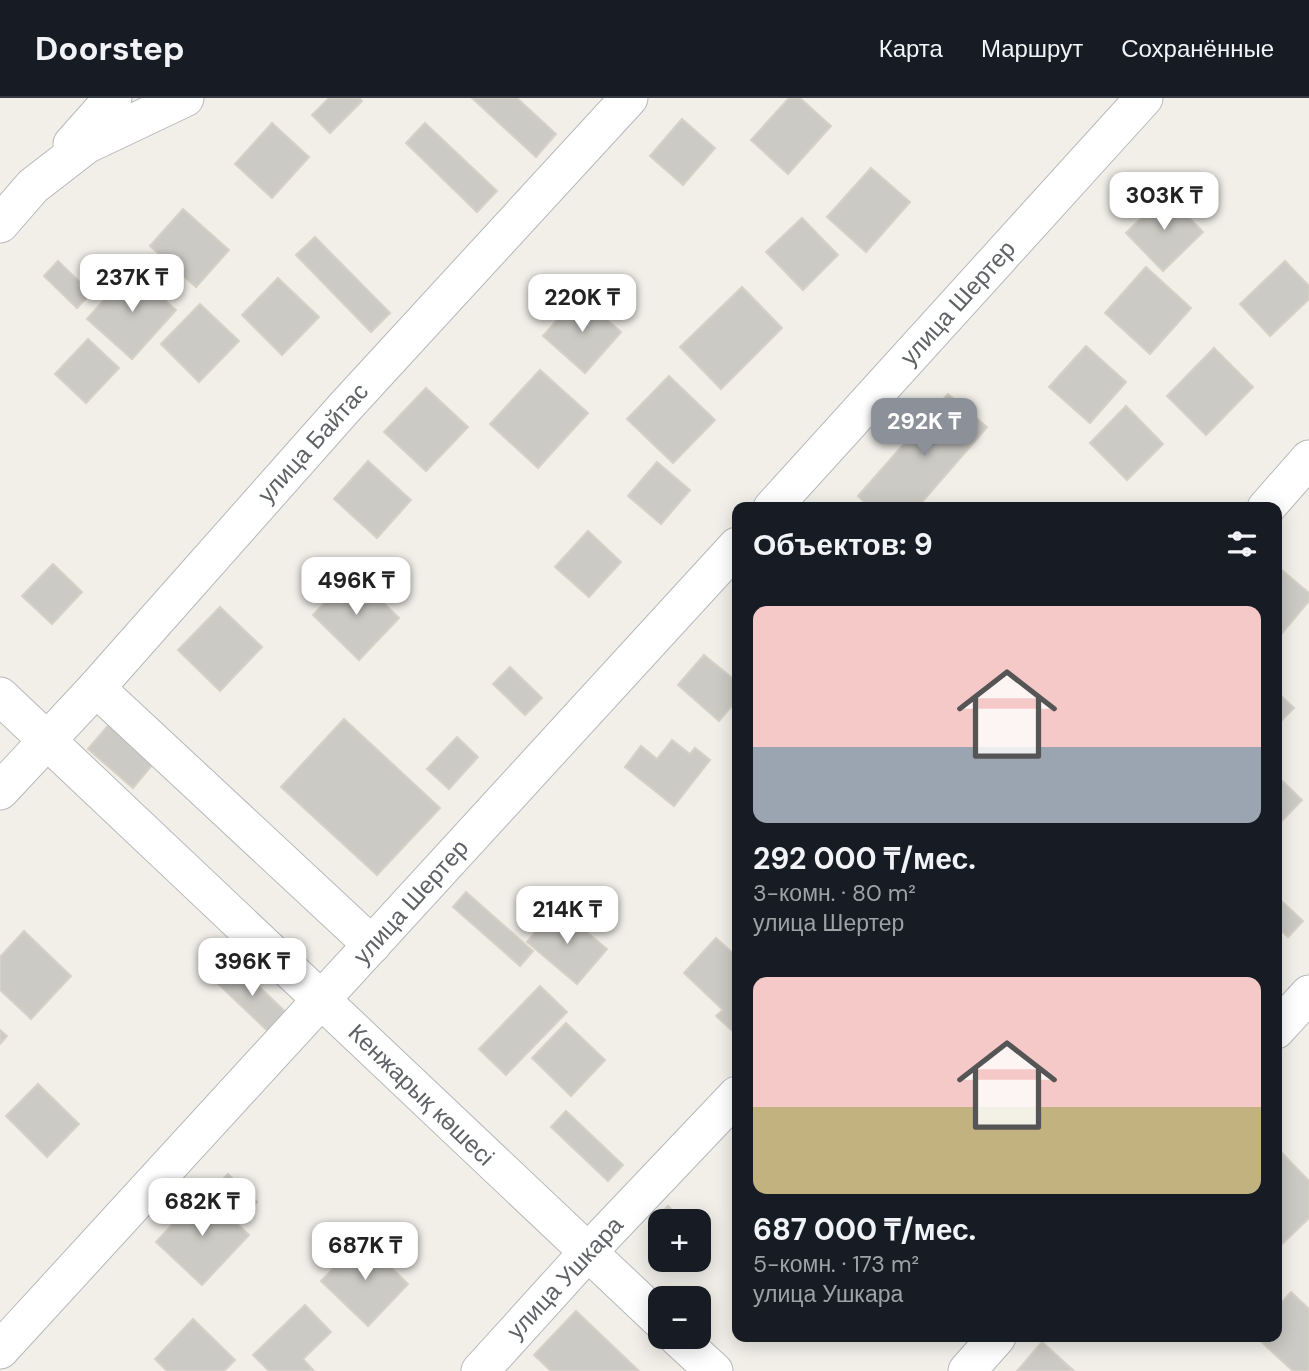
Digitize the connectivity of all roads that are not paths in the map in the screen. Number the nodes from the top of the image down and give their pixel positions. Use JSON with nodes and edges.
{"nodes":[{"id":1,"x":113,"y":98,"type":"edge"},
{"id":2,"x":185,"y":98,"type":"edge"},
{"id":3,"x":629,"y":98,"type":"edge"},
{"id":4,"x":1144,"y":98,"type":"edge"},
{"id":5,"x":33,"y":186,"type":"junction"},
{"id":6,"x":0,"y":224,"type":"edge"},
{"id":7,"x":1309,"y":459,"type":"edge"},
{"id":8,"x":777,"y":502,"type":"edge"},
{"id":9,"x":1271,"y":502,"type":"edge"},
{"id":10,"x":732,"y":551,"type":"edge"},
{"id":11,"x":96,"y":688,"type":"junction"},
{"id":12,"x":0,"y":696,"type":"edge"},
{"id":13,"x":47,"y":740,"type":"junction"},
{"id":14,"x":0,"y":791,"type":"edge"},
{"id":15,"x":372,"y":945,"type":"junction"},
{"id":16,"x":1309,"y":993,"type":"edge"},
{"id":17,"x":322,"y":1000,"type":"junction"},
{"id":18,"x":1282,"y":1023,"type":"edge"},
{"id":19,"x":732,"y":1099,"type":"edge"},
{"id":20,"x":587,"y":1253,"type":"junction"},
{"id":21,"x":648,"y":1310,"type":"edge"},
{"id":22,"x":993,"y":1342,"type":"edge"},
{"id":23,"x":690,"y":1349,"type":"edge"},
{"id":24,"x":0,"y":1350,"type":"edge"},
{"id":25,"x":480,"y":1371,"type":"edge"},
{"id":26,"x":714,"y":1371,"type":"edge"},
{"id":27,"x":967,"y":1371,"type":"edge"}],
"edges":[{"from":1,"to":5,"type":"street"},
{"from":2,"to":5,"type":"street"},
{"from":3,"to":11,"type":"street","name":"улица Байтас"},
{"from":4,"to":8,"type":"street","name":"улица Шертер"},
{"from":5,"to":6,"type":"street"},
{"from":7,"to":9,"type":"street"},
{"from":10,"to":15,"type":"street","name":"улица Шертер"},
{"from":11,"to":13,"type":"street","name":"улица Байтас"},
{"from":11,"to":15,"type":"street"},
{"from":12,"to":13,"type":"street","name":"Кенжарық көшесі"},
{"from":13,"to":14,"type":"street","name":"улица Байтас"},
{"from":13,"to":17,"type":"street","name":"Кенжарық көшесі"},
{"from":15,"to":17,"type":"street","name":"улица Шертер"},
{"from":16,"to":18,"type":"street"},
{"from":17,"to":20,"type":"street","name":"Кенжарық көшесі"},
{"from":17,"to":24,"type":"street","name":"улица Шертер"},
{"from":19,"to":20,"type":"street","name":"улица Ушкара"},
{"from":20,"to":21,"type":"street","name":"Кенжарық көшесі"},
{"from":20,"to":25,"type":"street","name":"улица Ушкара"},
{"from":22,"to":27,"type":"street"},
{"from":23,"to":26,"type":"street"}]}
